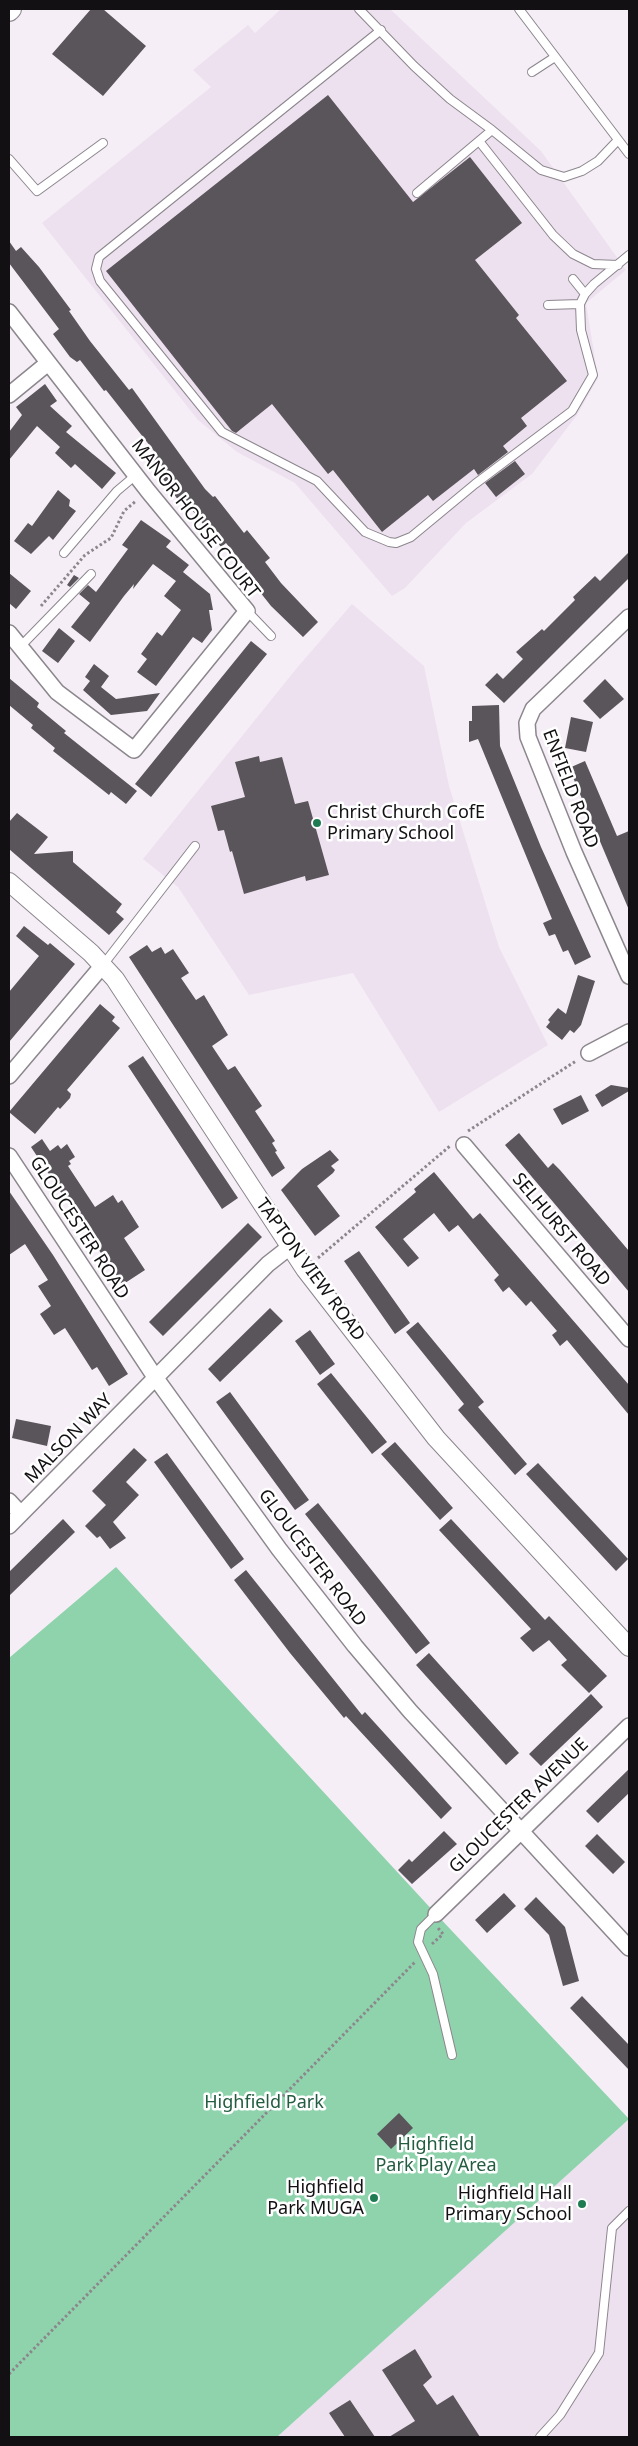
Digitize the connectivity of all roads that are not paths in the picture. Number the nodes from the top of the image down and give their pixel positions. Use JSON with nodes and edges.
{"nodes":[{"id":1,"x":359,"y":9,"type":"edge"},
{"id":2,"x":519,"y":9,"type":"edge"},
{"id":3,"x":381,"y":30,"type":"junction"},
{"id":4,"x":555,"y":57,"type":"junction"},
{"id":5,"x":532,"y":72,"type":"dead end"},
{"id":6,"x":492,"y":130,"type":"junction"},
{"id":7,"x":618,"y":140,"type":"junction"},
{"id":8,"x":479,"y":141,"type":"junction"},
{"id":9,"x":103,"y":143,"type":"dead end"},
{"id":10,"x":629,"y":154,"type":"edge"},
{"id":11,"x":9,"y":159,"type":"edge"},
{"id":12,"x":417,"y":193,"type":"dead end"},
{"id":13,"x":629,"y":255,"type":"edge"},
{"id":14,"x":618,"y":265,"type":"junction"},
{"id":15,"x":573,"y":279,"type":"dead end"},
{"id":16,"x":585,"y":294,"type":"junction"},
{"id":17,"x":580,"y":304,"type":"junction"},
{"id":18,"x":548,"y":305,"type":"dead end"},
{"id":19,"x":9,"y":312,"type":"edge"},
{"id":20,"x":48,"y":363,"type":"junction"},
{"id":21,"x":9,"y":395,"type":"edge"},
{"id":22,"x":136,"y":475,"type":"junction"},
{"id":23,"x":64,"y":553,"type":"dead end"},
{"id":24,"x":92,"y":574,"type":"dead end"},
{"id":25,"x":247,"y":611,"type":"junction"},
{"id":26,"x":629,"y":617,"type":"edge"},
{"id":27,"x":9,"y":633,"type":"edge"},
{"id":28,"x":271,"y":636,"type":"dead end"},
{"id":29,"x":20,"y":647,"type":"junction"},
{"id":30,"x":195,"y":846,"type":"dead end"},
{"id":31,"x":9,"y":882,"type":"edge"},
{"id":32,"x":103,"y":965,"type":"junction"},
{"id":33,"x":629,"y":976,"type":"edge"},
{"id":34,"x":629,"y":1032,"type":"edge"},
{"id":35,"x":589,"y":1053,"type":"road end"},
{"id":36,"x":9,"y":1076,"type":"edge"},
{"id":37,"x":463,"y":1140,"type":"road end"},
{"id":38,"x":9,"y":1156,"type":"edge"},
{"id":39,"x":291,"y":1246,"type":"junction"},
{"id":40,"x":629,"y":1339,"type":"edge"},
{"id":41,"x":155,"y":1377,"type":"junction"},
{"id":42,"x":9,"y":1501,"type":"edge"},
{"id":43,"x":21,"y":1514,"type":"junction"},
{"id":44,"x":9,"y":1526,"type":"edge"},
{"id":45,"x":629,"y":1647,"type":"edge"},
{"id":46,"x":629,"y":1726,"type":"edge"},
{"id":47,"x":520,"y":1830,"type":"junction"},
{"id":48,"x":436,"y":1914,"type":"joint"},
{"id":49,"x":629,"y":1948,"type":"edge"},
{"id":50,"x":452,"y":2055,"type":"dead end"},
{"id":51,"x":629,"y":2211,"type":"edge"},
{"id":52,"x":540,"y":2437,"type":"edge"}],
"edges":[{"from":1,"to":3,"type":"lane"},
{"from":2,"to":4,"type":"lane"},
{"from":3,"to":6,"type":"lane"},
{"from":3,"to":17,"type":"lane"},
{"from":4,"to":5,"type":"lane"},
{"from":4,"to":7,"type":"lane"},
{"from":6,"to":7,"type":"lane"},
{"from":6,"to":8,"type":"lane"},
{"from":7,"to":10,"type":"lane"},
{"from":8,"to":12,"type":"lane"},
{"from":8,"to":14,"type":"lane"},
{"from":9,"to":11,"type":"lane"},
{"from":13,"to":14,"type":"lane"},
{"from":14,"to":16,"type":"lane"},
{"from":15,"to":16,"type":"lane"},
{"from":16,"to":17,"type":"lane"},
{"from":17,"to":18,"type":"lane"},
{"from":19,"to":20,"type":"street","name":"MANOR HOUSE COURT"},
{"from":20,"to":21,"type":"street"},
{"from":20,"to":22,"type":"street","name":"MANOR HOUSE COURT"},
{"from":22,"to":23,"type":"lane"},
{"from":22,"to":25,"type":"street","name":"MANOR HOUSE COURT"},
{"from":24,"to":29,"type":"lane"},
{"from":25,"to":28,"type":"lane"},
{"from":25,"to":29,"type":"street","name":"MANOR HOUSE COURT"},
{"from":26,"to":33,"type":"street","name":"ENFIELD ROAD"},
{"from":27,"to":29,"type":"street","name":"MANOR HOUSE COURT"},
{"from":30,"to":32,"type":"lane"},
{"from":31,"to":32,"type":"street","name":"TAPTON VIEW ROAD"},
{"from":32,"to":36,"type":"street"},
{"from":32,"to":39,"type":"street","name":"TAPTON VIEW ROAD"},
{"from":34,"to":35,"type":"street"},
{"from":37,"to":40,"type":"street","name":"SELHURST ROAD"},
{"from":38,"to":41,"type":"street","name":"GLOUCESTER ROAD"},
{"from":39,"to":41,"type":"street","name":"MALSON WAY"},
{"from":39,"to":45,"type":"street","name":"TAPTON VIEW ROAD"},
{"from":41,"to":43,"type":"street","name":"MALSON WAY"},
{"from":41,"to":47,"type":"street","name":"GLOUCESTER ROAD"},
{"from":42,"to":43,"type":"street"},
{"from":43,"to":44,"type":"street","name":"MALSON WAY"},
{"from":46,"to":47,"type":"street","name":"GLOUCESTER AVENUE"},
{"from":47,"to":48,"type":"street","name":"GLOUCESTER AVENUE"},
{"from":47,"to":49,"type":"street","name":"GLOUCESTER ROAD"},
{"from":48,"to":50,"type":"lane"},
{"from":51,"to":52,"type":"lane"}]}
